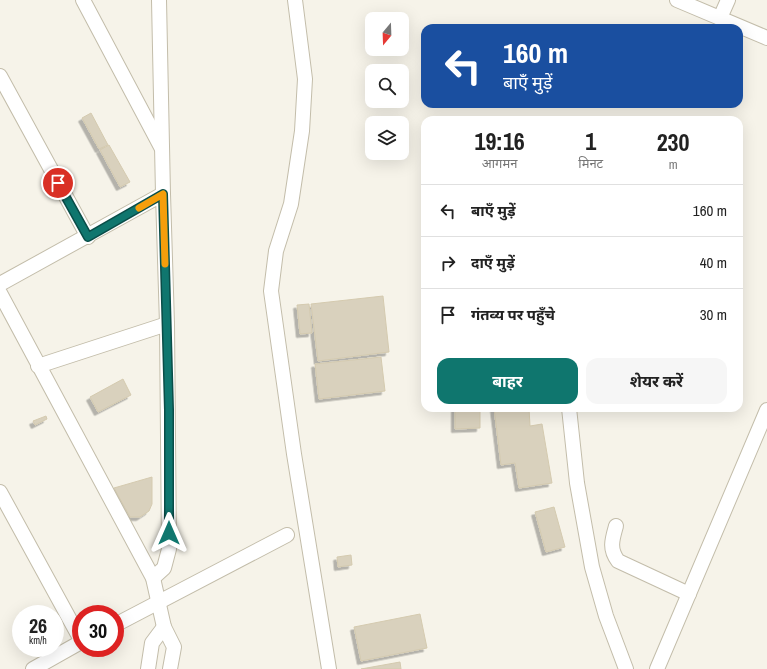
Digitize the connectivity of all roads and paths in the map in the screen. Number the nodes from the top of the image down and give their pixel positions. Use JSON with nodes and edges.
{"nodes":[{"id":1,"x":83,"y":0,"type":"edge"},
{"id":2,"x":159,"y":0,"type":"edge"},
{"id":3,"x":295,"y":0,"type":"edge"},
{"id":4,"x":677,"y":0,"type":"edge"},
{"id":5,"x":728,"y":0,"type":"edge"},
{"id":6,"x":720,"y":18,"type":"junction"},
{"id":7,"x":734,"y":24,"type":"edge"},
{"id":8,"x":743,"y":28,"type":"edge"},
{"id":9,"x":767,"y":38,"type":"edge"},
{"id":10,"x":0,"y":76,"type":"edge"},
{"id":11,"x":162,"y":150,"type":"junction"},
{"id":12,"x":163,"y":194,"type":"junction"},
{"id":13,"x":88,"y":237,"type":"junction"},
{"id":14,"x":0,"y":284,"type":"edge"},
{"id":15,"x":0,"y":293,"type":"edge"},
{"id":16,"x":167,"y":324,"type":"junction"},
{"id":17,"x":38,"y":366,"type":"junction"},
{"id":18,"x":767,"y":410,"type":"edge"},
{"id":19,"x":569,"y":412,"type":"edge"},
{"id":20,"x":0,"y":492,"type":"edge"},
{"id":21,"x":616,"y":526,"type":"dead end"},
{"id":22,"x":287,"y":535,"type":"dead end"},
{"id":23,"x":153,"y":578,"type":"junction"},
{"id":24,"x":689,"y":594,"type":"junction"},
{"id":25,"x":159,"y":602,"type":"junction"},
{"id":26,"x":124,"y":620,"type":"edge"},
{"id":27,"x":72,"y":624,"type":"edge"},
{"id":28,"x":164,"y":627,"type":"junction"},
{"id":29,"x":72,"y":646,"type":"edge"},
{"id":30,"x":33,"y":669,"type":"edge"},
{"id":31,"x":148,"y":669,"type":"edge"},
{"id":32,"x":170,"y":669,"type":"edge"},
{"id":33,"x":329,"y":669,"type":"edge"},
{"id":34,"x":626,"y":669,"type":"edge"},
{"id":35,"x":656,"y":669,"type":"edge"}],
"edges":[{"from":1,"to":11,"type":"street"},
{"from":2,"to":11,"type":"street"},
{"from":3,"to":33,"type":"street"},
{"from":4,"to":6,"type":"street"},
{"from":5,"to":6,"type":"street"},
{"from":6,"to":7,"type":"street"},
{"from":8,"to":9,"type":"street"},
{"from":10,"to":13,"type":"street"},
{"from":11,"to":12,"type":"street"},
{"from":12,"to":13,"type":"street"},
{"from":12,"to":16,"type":"street"},
{"from":13,"to":14,"type":"street"},
{"from":15,"to":17,"type":"street"},
{"from":16,"to":17,"type":"street"},
{"from":16,"to":23,"type":"street"},
{"from":17,"to":23,"type":"street"},
{"from":18,"to":24,"type":"street"},
{"from":19,"to":34,"type":"street"},
{"from":20,"to":27,"type":"street"},
{"from":21,"to":24,"type":"street"},
{"from":22,"to":25,"type":"street"},
{"from":23,"to":25,"type":"street"},
{"from":24,"to":35,"type":"street"},
{"from":25,"to":26,"type":"street"},
{"from":25,"to":28,"type":"street"},
{"from":28,"to":31,"type":"street"},
{"from":28,"to":32,"type":"street"},
{"from":29,"to":30,"type":"street"}]}
